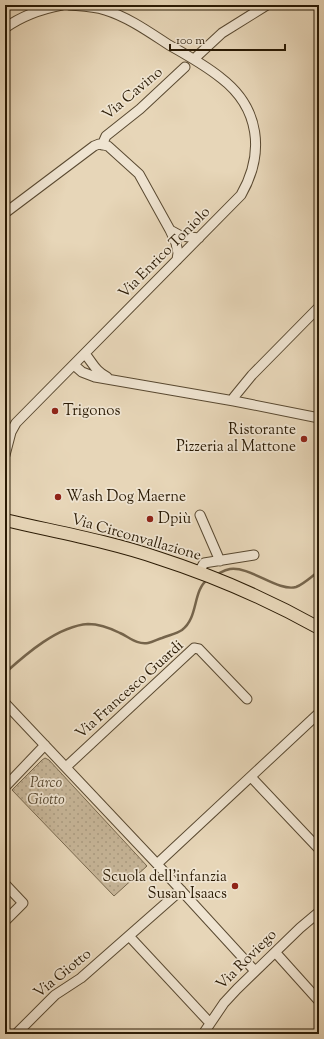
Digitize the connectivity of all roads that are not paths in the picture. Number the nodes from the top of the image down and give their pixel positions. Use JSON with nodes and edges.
{"nodes":[{"id":1,"x":62,"y":5,"type":"edge"},
{"id":2,"x":69,"y":5,"type":"edge"},
{"id":3,"x":267,"y":5,"type":"edge"},
{"id":4,"x":5,"y":28,"type":"edge"},
{"id":5,"x":194,"y":59,"type":"junction"},
{"id":6,"x":185,"y":68,"type":"dead end"},
{"id":7,"x":102,"y":145,"type":"junction"},
{"id":8,"x":5,"y":213,"type":"edge"},
{"id":9,"x":170,"y":230,"type":"junction"},
{"id":10,"x":200,"y":238,"type":"junction"},
{"id":11,"x":177,"y":260,"type":"junction"},
{"id":12,"x":319,"y":307,"type":"edge"},
{"id":13,"x":85,"y":354,"type":"junction"},
{"id":14,"x":74,"y":365,"type":"junction"},
{"id":15,"x":110,"y":379,"type":"junction"},
{"id":16,"x":234,"y":401,"type":"junction"},
{"id":17,"x":319,"y":418,"type":"edge"},
{"id":18,"x":5,"y":455,"type":"edge"},
{"id":19,"x":200,"y":515,"type":"dead end"},
{"id":20,"x":5,"y":520,"type":"edge"},
{"id":21,"x":254,"y":555,"type":"dead end"},
{"id":22,"x":220,"y":561,"type":"junction"},
{"id":23,"x":201,"y":573,"type":"junction"},
{"id":24,"x":319,"y":628,"type":"edge"},
{"id":25,"x":247,"y":699,"type":"dead end"},
{"id":26,"x":5,"y":703,"type":"edge"},
{"id":27,"x":319,"y":713,"type":"edge"},
{"id":28,"x":45,"y":745,"type":"junction"},
{"id":29,"x":66,"y":767,"type":"junction"},
{"id":30,"x":251,"y":777,"type":"junction"},
{"id":31,"x":5,"y":787,"type":"edge"},
{"id":32,"x":319,"y":850,"type":"edge"},
{"id":33,"x":157,"y":864,"type":"junction"},
{"id":34,"x":5,"y":884,"type":"edge"},
{"id":35,"x":181,"y":890,"type":"junction"},
{"id":36,"x":319,"y":912,"type":"edge"},
{"id":37,"x":5,"y":921,"type":"edge"},
{"id":38,"x":129,"y":936,"type":"junction"},
{"id":39,"x":275,"y":952,"type":"junction"},
{"id":40,"x":255,"y":971,"type":"junction"},
{"id":41,"x":319,"y":1001,"type":"edge"},
{"id":42,"x":210,"y":1023,"type":"junction"},
{"id":43,"x":16,"y":1034,"type":"edge"},
{"id":44,"x":203,"y":1034,"type":"edge"}],
"edges":[{"from":1,"to":4,"type":"street"},
{"from":2,"to":5,"type":"street","name":"Via Enrico Toniolo"},
{"from":3,"to":5,"type":"street"},
{"from":5,"to":10,"type":"street","name":"Via Enrico Toniolo"},
{"from":6,"to":7,"type":"street","name":"Via Cavino"},
{"from":7,"to":8,"type":"street","name":"Via Cavino"},
{"from":7,"to":9,"type":"street"},
{"from":9,"to":10,"type":"street"},
{"from":9,"to":11,"type":"street"},
{"from":10,"to":11,"type":"street","name":"Via Enrico Toniolo"},
{"from":11,"to":13,"type":"street","name":"Via Enrico Toniolo"},
{"from":12,"to":16,"type":"street"},
{"from":13,"to":14,"type":"street","name":"Via Enrico Toniolo"},
{"from":13,"to":15,"type":"street"},
{"from":14,"to":15,"type":"street"},
{"from":14,"to":18,"type":"street","name":"Via Enrico Toniolo"},
{"from":15,"to":16,"type":"street"},
{"from":16,"to":17,"type":"street"},
{"from":19,"to":22,"type":"street"},
{"from":20,"to":23,"type":"main road","name":"Via Circonvallazione"},
{"from":21,"to":22,"type":"street"},
{"from":22,"to":23,"type":"street"},
{"from":23,"to":24,"type":"main road","name":"Via Circonvallazione"},
{"from":25,"to":29,"type":"street","name":"Via Francesco Guardi"},
{"from":26,"to":28,"type":"street"},
{"from":27,"to":30,"type":"street"},
{"from":28,"to":29,"type":"street"},
{"from":28,"to":31,"type":"street"},
{"from":29,"to":33,"type":"street"},
{"from":30,"to":32,"type":"street"},
{"from":30,"to":33,"type":"street"},
{"from":33,"to":35,"type":"street"},
{"from":34,"to":37,"type":"street"},
{"from":35,"to":38,"type":"street","name":"Via Giotto"},
{"from":35,"to":40,"type":"street"},
{"from":36,"to":39,"type":"street","name":"Via Roviego"},
{"from":38,"to":42,"type":"street"},
{"from":38,"to":43,"type":"street","name":"Via Giotto"},
{"from":39,"to":40,"type":"street","name":"Via Roviego"},
{"from":39,"to":41,"type":"street"},
{"from":40,"to":42,"type":"street","name":"Via Roviego"},
{"from":42,"to":44,"type":"street","name":"Via Roviego"}]}
